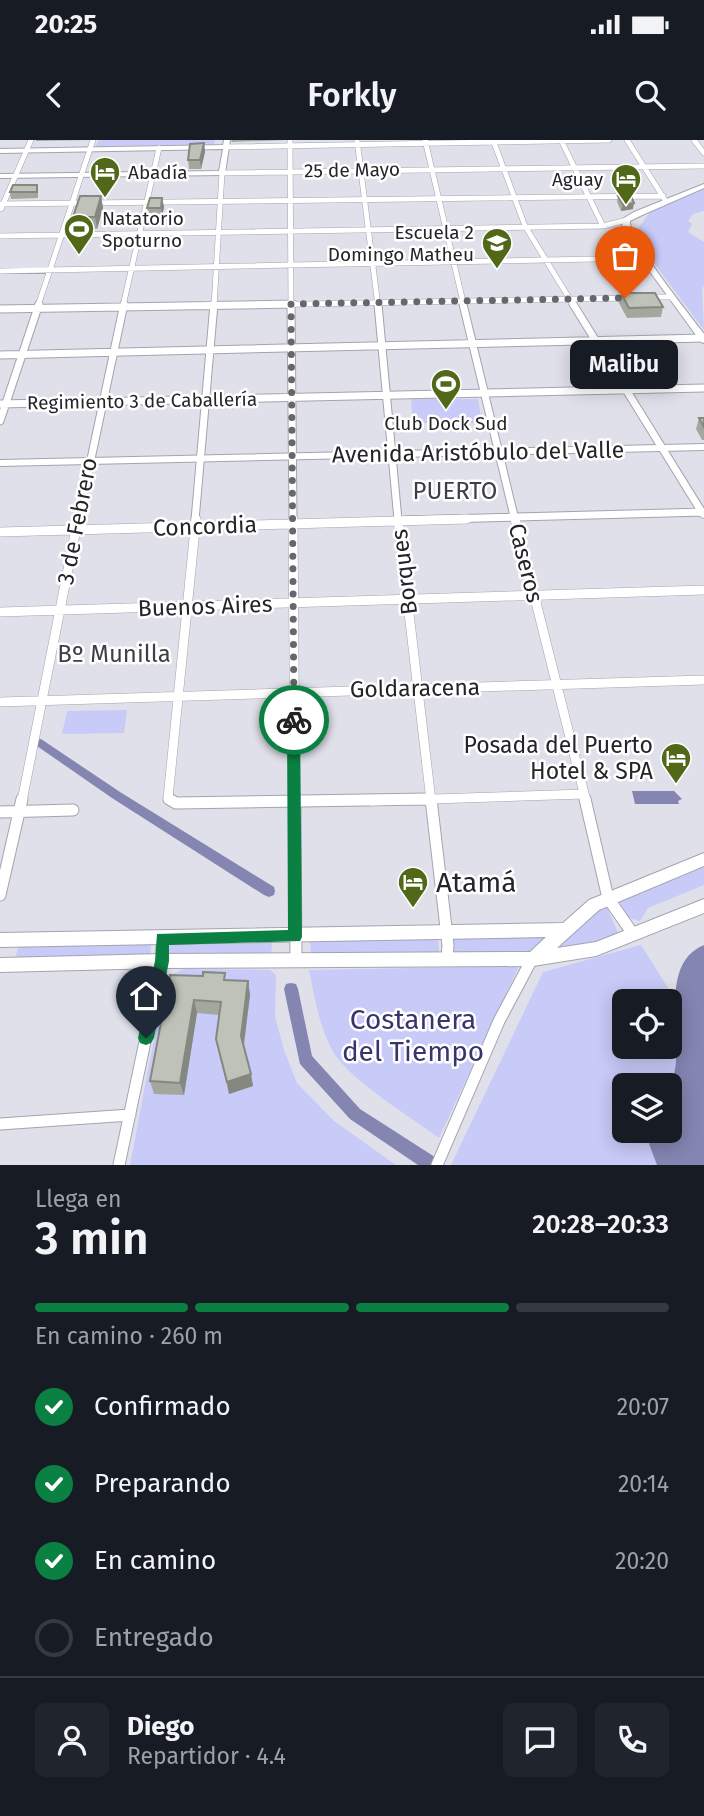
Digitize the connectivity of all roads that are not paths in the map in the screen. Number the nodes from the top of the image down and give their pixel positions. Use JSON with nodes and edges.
{"nodes":[{"id":1,"x":31,"y":140,"type":"edge"},
{"id":2,"x":93,"y":140,"type":"edge"},
{"id":3,"x":562,"y":140,"type":"edge"},
{"id":4,"x":609,"y":140,"type":"edge"},
{"id":5,"x":627,"y":140,"type":"edge"},
{"id":6,"x":694,"y":140,"type":"edge"},
{"id":7,"x":493,"y":141,"type":"edge"},
{"id":8,"x":224,"y":142,"type":"edge"},
{"id":9,"x":358,"y":142,"type":"edge"},
{"id":10,"x":425,"y":142,"type":"edge"},
{"id":11,"x":290,"y":143,"type":"edge"},
{"id":12,"x":159,"y":148,"type":"junction"},
{"id":13,"x":90,"y":149,"type":"junction"},
{"id":14,"x":0,"y":150,"type":"edge"},
{"id":15,"x":26,"y":150,"type":"junction"},
{"id":16,"x":704,"y":153,"type":"edge"},
{"id":17,"x":644,"y":166,"type":"junction"},
{"id":18,"x":704,"y":166,"type":"edge"},
{"id":19,"x":574,"y":167,"type":"junction"},
{"id":20,"x":503,"y":169,"type":"junction"},
{"id":21,"x":361,"y":170,"type":"junction"},
{"id":22,"x":432,"y":170,"type":"junction"},
{"id":23,"x":292,"y":171,"type":"junction"},
{"id":24,"x":222,"y":173,"type":"junction"},
{"id":25,"x":153,"y":174,"type":"junction"},
{"id":26,"x":82,"y":175,"type":"junction"},
{"id":27,"x":0,"y":176,"type":"edge"},
{"id":28,"x":15,"y":176,"type":"junction"},
{"id":29,"x":704,"y":186,"type":"edge"},
{"id":30,"x":589,"y":197,"type":"junction"},
{"id":31,"x":513,"y":198,"type":"junction"},
{"id":32,"x":439,"y":199,"type":"junction"},
{"id":33,"x":664,"y":199,"type":"junction"},
{"id":34,"x":365,"y":200,"type":"junction"},
{"id":35,"x":292,"y":201,"type":"junction"},
{"id":36,"x":221,"y":202,"type":"junction"},
{"id":37,"x":73,"y":203,"type":"junction"},
{"id":38,"x":146,"y":203,"type":"junction"},
{"id":39,"x":1,"y":206,"type":"edge"},
{"id":40,"x":627,"y":220,"type":"junction"},
{"id":41,"x":525,"y":226,"type":"junction"},
{"id":42,"x":603,"y":226,"type":"junction"},
{"id":43,"x":445,"y":228,"type":"junction"},
{"id":44,"x":368,"y":230,"type":"junction"},
{"id":45,"x":290,"y":231,"type":"junction"},
{"id":46,"x":220,"y":232,"type":"junction"},
{"id":47,"x":140,"y":233,"type":"junction"},
{"id":48,"x":62,"y":235,"type":"junction"},
{"id":49,"x":0,"y":236,"type":"edge"},
{"id":50,"x":644,"y":258,"type":"junction"},
{"id":51,"x":547,"y":260,"type":"junction"},
{"id":52,"x":453,"y":261,"type":"junction"},
{"id":53,"x":373,"y":263,"type":"junction"},
{"id":54,"x":290,"y":265,"type":"junction"},
{"id":55,"x":217,"y":266,"type":"junction"},
{"id":56,"x":132,"y":268,"type":"junction"},
{"id":57,"x":50,"y":270,"type":"junction"},
{"id":58,"x":0,"y":271,"type":"edge"},
{"id":59,"x":672,"y":297,"type":"junction"},
{"id":60,"x":571,"y":299,"type":"junction"},
{"id":61,"x":461,"y":300,"type":"junction"},
{"id":62,"x":378,"y":302,"type":"junction"},
{"id":63,"x":291,"y":304,"type":"junction"},
{"id":64,"x":212,"y":306,"type":"junction"},
{"id":65,"x":123,"y":307,"type":"junction"},
{"id":66,"x":0,"y":309,"type":"edge"},
{"id":67,"x":37,"y":309,"type":"junction"},
{"id":68,"x":704,"y":339,"type":"edge"},
{"id":69,"x":597,"y":341,"type":"junction"},
{"id":70,"x":472,"y":344,"type":"junction"},
{"id":71,"x":383,"y":346,"type":"junction"},
{"id":72,"x":291,"y":348,"type":"junction"},
{"id":73,"x":210,"y":350,"type":"junction"},
{"id":74,"x":113,"y":352,"type":"junction"},
{"id":75,"x":22,"y":354,"type":"junction"},
{"id":76,"x":0,"y":355,"type":"edge"},
{"id":77,"x":704,"y":388,"type":"edge"},
{"id":78,"x":628,"y":389,"type":"junction"},
{"id":79,"x":484,"y":393,"type":"junction"},
{"id":80,"x":387,"y":395,"type":"junction"},
{"id":81,"x":292,"y":397,"type":"junction"},
{"id":82,"x":206,"y":399,"type":"junction"},
{"id":83,"x":102,"y":401,"type":"junction"},
{"id":84,"x":3,"y":404,"type":"edge"},
{"id":85,"x":0,"y":421,"type":"edge"},
{"id":86,"x":704,"y":447,"type":"edge"},
{"id":87,"x":662,"y":448,"type":"junction"},
{"id":88,"x":498,"y":453,"type":"junction"},
{"id":89,"x":393,"y":454,"type":"junction"},
{"id":90,"x":293,"y":456,"type":"junction"},
{"id":91,"x":202,"y":458,"type":"junction"},
{"id":92,"x":89,"y":461,"type":"junction"},
{"id":93,"x":0,"y":463,"type":"edge"},
{"id":94,"x":703,"y":514,"type":"edge"},
{"id":95,"x":514,"y":518,"type":"junction"},
{"id":96,"x":398,"y":521,"type":"junction"},
{"id":97,"x":293,"y":524,"type":"junction"},
{"id":98,"x":194,"y":527,"type":"junction"},
{"id":99,"x":75,"y":530,"type":"junction"},
{"id":100,"x":0,"y":532,"type":"edge"},
{"id":101,"x":704,"y":590,"type":"edge"},
{"id":102,"x":534,"y":595,"type":"junction"},
{"id":103,"x":407,"y":600,"type":"junction"},
{"id":104,"x":293,"y":603,"type":"junction"},
{"id":105,"x":187,"y":606,"type":"junction"},
{"id":106,"x":60,"y":610,"type":"junction"},
{"id":107,"x":0,"y":612,"type":"edge"},
{"id":108,"x":704,"y":680,"type":"edge"},
{"id":109,"x":556,"y":684,"type":"junction"},
{"id":110,"x":418,"y":688,"type":"junction"},
{"id":111,"x":293,"y":691,"type":"junction"},
{"id":112,"x":178,"y":695,"type":"junction"},
{"id":113,"x":42,"y":700,"type":"junction"},
{"id":114,"x":0,"y":702,"type":"edge"},
{"id":115,"x":584,"y":794,"type":"junction"},
{"id":116,"x":431,"y":800,"type":"junction"},
{"id":117,"x":294,"y":803,"type":"junction"},
{"id":118,"x":73,"y":810,"type":"dead end"},
{"id":119,"x":20,"y":811,"type":"junction"},
{"id":120,"x":0,"y":812,"type":"edge"},
{"id":121,"x":704,"y":859,"type":"edge"},
{"id":122,"x":0,"y":895,"type":"edge"},
{"id":123,"x":608,"y":898,"type":"junction"},
{"id":124,"x":704,"y":906,"type":"edge"},
{"id":125,"x":564,"y":930,"type":"junction"},
{"id":126,"x":447,"y":934,"type":"junction"},
{"id":127,"x":633,"y":934,"type":"junction"},
{"id":128,"x":295,"y":937,"type":"junction"},
{"id":129,"x":162,"y":938,"type":"junction"},
{"id":130,"x":0,"y":940,"type":"edge"},
{"id":131,"x":447,"y":958,"type":"junction"},
{"id":132,"x":533,"y":959,"type":"junction"},
{"id":133,"x":162,"y":961,"type":"junction"},
{"id":134,"x":296,"y":961,"type":"junction"},
{"id":135,"x":0,"y":966,"type":"edge"},
{"id":136,"x":130,"y":1115,"type":"junction"},
{"id":137,"x":0,"y":1124,"type":"edge"},
{"id":138,"x":119,"y":1165,"type":"edge"},
{"id":139,"x":437,"y":1165,"type":"edge"}],
"edges":[{"from":1,"to":15,"type":"street"},
{"from":2,"to":13,"type":"street"},
{"from":3,"to":4,"type":"street"},
{"from":3,"to":7,"type":"street"},
{"from":3,"to":19,"type":"street"},
{"from":5,"to":17,"type":"street"},
{"from":6,"to":16,"type":"street"},
{"from":7,"to":10,"type":"street"},
{"from":7,"to":20,"type":"street"},
{"from":8,"to":11,"type":"street"},
{"from":8,"to":12,"type":"street"},
{"from":8,"to":24,"type":"street"},
{"from":9,"to":10,"type":"street"},
{"from":9,"to":11,"type":"street"},
{"from":9,"to":21,"type":"street","name":"Borques"},
{"from":10,"to":22,"type":"street","name":"Caseros"},
{"from":11,"to":23,"type":"street"},
{"from":12,"to":13,"type":"street"},
{"from":12,"to":25,"type":"street","name":"3 de Febrero"},
{"from":13,"to":15,"type":"street"},
{"from":13,"to":26,"type":"street"},
{"from":14,"to":15,"type":"street"},
{"from":15,"to":28,"type":"street"},
{"from":17,"to":18,"type":"street","name":"25 de Mayo"},
{"from":17,"to":19,"type":"street","name":"25 de Mayo"},
{"from":17,"to":33,"type":"street"},
{"from":19,"to":20,"type":"street","name":"25 de Mayo"},
{"from":19,"to":30,"type":"street"},
{"from":20,"to":22,"type":"street","name":"25 de Mayo"},
{"from":20,"to":31,"type":"street"},
{"from":21,"to":22,"type":"street","name":"25 de Mayo"},
{"from":21,"to":23,"type":"street","name":"25 de Mayo"},
{"from":21,"to":34,"type":"street","name":"Borques"},
{"from":22,"to":32,"type":"street","name":"Caseros"},
{"from":23,"to":24,"type":"street","name":"25 de Mayo"},
{"from":23,"to":35,"type":"street"},
{"from":24,"to":25,"type":"street","name":"25 de Mayo"},
{"from":24,"to":36,"type":"street"},
{"from":25,"to":26,"type":"street","name":"25 de Mayo"},
{"from":25,"to":38,"type":"street","name":"3 de Febrero"},
{"from":26,"to":28,"type":"street","name":"25 de Mayo"},
{"from":26,"to":37,"type":"street"},
{"from":27,"to":28,"type":"street","name":"25 de Mayo"},
{"from":28,"to":39,"type":"street"},
{"from":29,"to":33,"type":"main road"},
{"from":30,"to":31,"type":"street"},
{"from":30,"to":33,"type":"street"},
{"from":30,"to":42,"type":"street"},
{"from":31,"to":32,"type":"street"},
{"from":31,"to":41,"type":"street"},
{"from":32,"to":34,"type":"street"},
{"from":32,"to":43,"type":"street","name":"Caseros"},
{"from":33,"to":40,"type":"main road"},
{"from":34,"to":35,"type":"street"},
{"from":34,"to":44,"type":"street","name":"Borques"},
{"from":35,"to":36,"type":"street"},
{"from":35,"to":45,"type":"street"},
{"from":36,"to":38,"type":"street"},
{"from":36,"to":46,"type":"street"},
{"from":37,"to":38,"type":"street"},
{"from":37,"to":39,"type":"street"},
{"from":37,"to":48,"type":"street"},
{"from":38,"to":47,"type":"street","name":"3 de Febrero"},
{"from":40,"to":42,"type":"street"},
{"from":40,"to":50,"type":"main road"},
{"from":41,"to":42,"type":"street"},
{"from":41,"to":43,"type":"street"},
{"from":41,"to":51,"type":"street"},
{"from":43,"to":44,"type":"street"},
{"from":43,"to":52,"type":"street","name":"Caseros"},
{"from":44,"to":45,"type":"street"},
{"from":44,"to":53,"type":"street","name":"Borques"},
{"from":45,"to":46,"type":"street"},
{"from":45,"to":54,"type":"street"},
{"from":46,"to":47,"type":"street"},
{"from":46,"to":55,"type":"street"},
{"from":47,"to":48,"type":"street"},
{"from":47,"to":56,"type":"street","name":"3 de Febrero"},
{"from":48,"to":49,"type":"street"},
{"from":48,"to":57,"type":"street"},
{"from":50,"to":51,"type":"street"},
{"from":50,"to":59,"type":"main road"},
{"from":51,"to":52,"type":"street"},
{"from":51,"to":60,"type":"street"},
{"from":52,"to":53,"type":"street"},
{"from":52,"to":61,"type":"street","name":"Caseros"},
{"from":53,"to":54,"type":"street"},
{"from":53,"to":62,"type":"street","name":"Borques"},
{"from":54,"to":55,"type":"street"},
{"from":54,"to":63,"type":"street"},
{"from":55,"to":56,"type":"street"},
{"from":55,"to":64,"type":"street"},
{"from":56,"to":57,"type":"street"},
{"from":56,"to":65,"type":"street","name":"3 de Febrero"},
{"from":57,"to":58,"type":"street"},
{"from":57,"to":67,"type":"street"},
{"from":59,"to":60,"type":"street"},
{"from":59,"to":68,"type":"main road"},
{"from":60,"to":61,"type":"street"},
{"from":60,"to":69,"type":"street"},
{"from":61,"to":62,"type":"street"},
{"from":61,"to":70,"type":"street","name":"Caseros"},
{"from":62,"to":63,"type":"street"},
{"from":62,"to":71,"type":"street","name":"Borques"},
{"from":63,"to":64,"type":"street"},
{"from":63,"to":72,"type":"street"},
{"from":64,"to":65,"type":"street"},
{"from":64,"to":73,"type":"street"},
{"from":65,"to":67,"type":"street"},
{"from":65,"to":74,"type":"street","name":"3 de Febrero"},
{"from":66,"to":67,"type":"street"},
{"from":67,"to":75,"type":"street"},
{"from":68,"to":69,"type":"street"},
{"from":69,"to":70,"type":"street"},
{"from":69,"to":78,"type":"street"},
{"from":70,"to":71,"type":"street"},
{"from":70,"to":79,"type":"street","name":"Caseros"},
{"from":71,"to":72,"type":"street"},
{"from":71,"to":80,"type":"street","name":"Borques"},
{"from":72,"to":73,"type":"street"},
{"from":72,"to":81,"type":"street"},
{"from":73,"to":74,"type":"street"},
{"from":73,"to":82,"type":"street"},
{"from":74,"to":75,"type":"street"},
{"from":74,"to":83,"type":"street","name":"3 de Febrero"},
{"from":75,"to":76,"type":"street"},
{"from":75,"to":84,"type":"street"},
{"from":77,"to":78,"type":"street","name":"Regimiento 3 de Caballería"},
{"from":78,"to":79,"type":"street","name":"Regimiento 3 de Caballería"},
{"from":78,"to":87,"type":"street"},
{"from":79,"to":80,"type":"street","name":"Regimiento 3 de Caballería"},
{"from":79,"to":88,"type":"street","name":"Caseros"},
{"from":80,"to":81,"type":"street","name":"Regimiento 3 de Caballería"},
{"from":80,"to":89,"type":"street","name":"Borques"},
{"from":81,"to":82,"type":"street","name":"Regimiento 3 de Caballería"},
{"from":81,"to":90,"type":"street"},
{"from":82,"to":83,"type":"street","name":"Regimiento 3 de Caballería"},
{"from":82,"to":91,"type":"street"},
{"from":83,"to":84,"type":"street","name":"Regimiento 3 de Caballería"},
{"from":83,"to":92,"type":"street","name":"3 de Febrero"},
{"from":84,"to":85,"type":"street"},
{"from":86,"to":87,"type":"main road","name":"Avenida Aristóbulo del Valle"},
{"from":87,"to":88,"type":"main road","name":"Avenida Aristóbulo del Valle"},
{"from":87,"to":94,"type":"street"},
{"from":88,"to":89,"type":"main road","name":"Avenida Aristóbulo del Valle"},
{"from":88,"to":95,"type":"street","name":"Caseros"},
{"from":89,"to":90,"type":"main road","name":"Avenida Aristóbulo del Valle"},
{"from":89,"to":96,"type":"street","name":"Borques"},
{"from":90,"to":91,"type":"main road","name":"Avenida Aristóbulo del Valle"},
{"from":90,"to":97,"type":"street"},
{"from":91,"to":92,"type":"main road","name":"Avenida Aristóbulo del Valle"},
{"from":91,"to":98,"type":"street"},
{"from":92,"to":93,"type":"main road","name":"Avenida Aristóbulo del Valle"},
{"from":92,"to":99,"type":"street","name":"3 de Febrero"},
{"from":94,"to":95,"type":"street","name":"Concordia"},
{"from":95,"to":96,"type":"street","name":"Concordia"},
{"from":95,"to":102,"type":"street","name":"Caseros"},
{"from":96,"to":97,"type":"street","name":"Concordia"},
{"from":96,"to":103,"type":"street","name":"Borques"},
{"from":97,"to":98,"type":"street","name":"Concordia"},
{"from":97,"to":104,"type":"street"},
{"from":98,"to":99,"type":"street","name":"Concordia"},
{"from":98,"to":105,"type":"street"},
{"from":99,"to":100,"type":"street","name":"Concordia"},
{"from":99,"to":106,"type":"street","name":"3 de Febrero"},
{"from":101,"to":102,"type":"street","name":"Buenos Aires"},
{"from":102,"to":103,"type":"street","name":"Buenos Aires"},
{"from":102,"to":109,"type":"street","name":"Caseros"},
{"from":103,"to":104,"type":"street","name":"Buenos Aires"},
{"from":103,"to":110,"type":"street","name":"Borques"},
{"from":104,"to":105,"type":"street","name":"Buenos Aires"},
{"from":104,"to":111,"type":"street"},
{"from":105,"to":106,"type":"street","name":"Buenos Aires"},
{"from":105,"to":112,"type":"street"},
{"from":106,"to":107,"type":"street","name":"Buenos Aires"},
{"from":106,"to":113,"type":"street","name":"3 de Febrero"},
{"from":108,"to":109,"type":"street","name":"Goldaracena"},
{"from":109,"to":110,"type":"street","name":"Goldaracena"},
{"from":109,"to":115,"type":"street","name":"Caseros"},
{"from":110,"to":111,"type":"street","name":"Goldaracena"},
{"from":110,"to":116,"type":"street","name":"Borques"},
{"from":111,"to":112,"type":"street","name":"Goldaracena"},
{"from":111,"to":117,"type":"street"},
{"from":112,"to":113,"type":"street","name":"Goldaracena"},
{"from":112,"to":117,"type":"street"},
{"from":113,"to":114,"type":"street","name":"Goldaracena"},
{"from":113,"to":119,"type":"street","name":"3 de Febrero"},
{"from":115,"to":116,"type":"street"},
{"from":115,"to":123,"type":"street","name":"Caseros"},
{"from":116,"to":117,"type":"street"},
{"from":116,"to":126,"type":"street","name":"Borques"},
{"from":117,"to":128,"type":"street"},
{"from":118,"to":119,"type":"street"},
{"from":119,"to":120,"type":"street"},
{"from":119,"to":122,"type":"street","name":"3 de Febrero"},
{"from":121,"to":123,"type":"main road"},
{"from":123,"to":125,"type":"main road"},
{"from":123,"to":127,"type":"street","name":"Caseros"},
{"from":124,"to":127,"type":"main road"},
{"from":125,"to":126,"type":"main road"},
{"from":125,"to":132,"type":"main road"},
{"from":126,"to":128,"type":"main road"},
{"from":126,"to":131,"type":"street","name":"Borques"},
{"from":127,"to":132,"type":"main road"},
{"from":128,"to":129,"type":"main road"},
{"from":128,"to":134,"type":"street"},
{"from":129,"to":130,"type":"main road"},
{"from":129,"to":133,"type":"street"},
{"from":131,"to":132,"type":"main road"},
{"from":131,"to":134,"type":"main road"},
{"from":132,"to":139,"type":"street"},
{"from":133,"to":134,"type":"main road"},
{"from":133,"to":135,"type":"main road"},
{"from":133,"to":136,"type":"street"},
{"from":136,"to":137,"type":"street"},
{"from":136,"to":138,"type":"street"}]}
